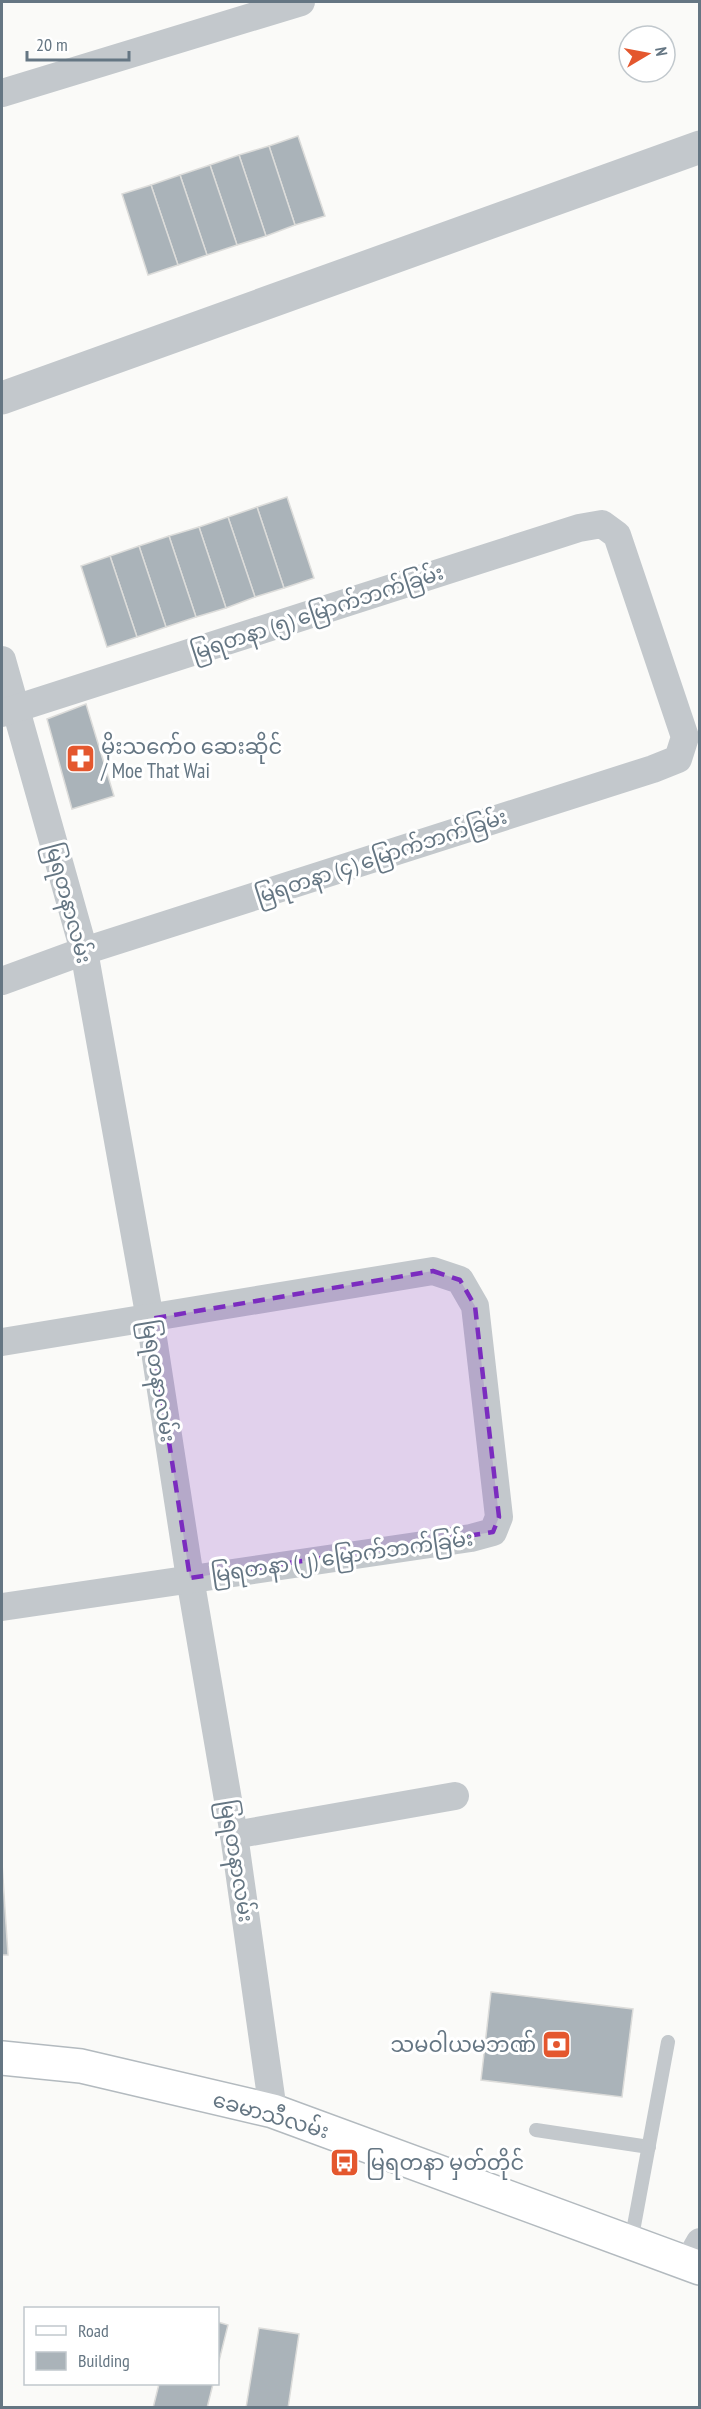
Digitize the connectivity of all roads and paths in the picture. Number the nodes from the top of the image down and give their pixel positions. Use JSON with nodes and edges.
{"nodes":[{"id":1,"x":301,"y":2,"type":"edge"},
{"id":2,"x":2,"y":93,"type":"edge"},
{"id":3,"x":699,"y":147,"type":"edge"},
{"id":4,"x":2,"y":398,"type":"edge"},
{"id":5,"x":2,"y":660,"type":"edge"},
{"id":6,"x":9,"y":711,"type":"edge"},
{"id":7,"x":678,"y":759,"type":"joint"},
{"id":8,"x":84,"y":951,"type":"junction"},
{"id":9,"x":2,"y":981,"type":"edge"},
{"id":10,"x":150,"y":1319,"type":"junction"},
{"id":11,"x":2,"y":1342,"type":"edge"},
{"id":12,"x":190,"y":1578,"type":"junction"},
{"id":13,"x":2,"y":1607,"type":"edge"},
{"id":14,"x":455,"y":1796,"type":"dead end"},
{"id":15,"x":234,"y":1835,"type":"junction"},
{"id":16,"x":668,"y":2042,"type":"dead end"},
{"id":17,"x":2,"y":2058,"type":"edge"},
{"id":18,"x":273,"y":2111,"type":"junction"},
{"id":19,"x":536,"y":2130,"type":"dead end"},
{"id":20,"x":649,"y":2146,"type":"junction"},
{"id":21,"x":631,"y":2242,"type":"junction"},
{"id":22,"x":696,"y":2258,"type":"edge"}],
"edges":[{"from":1,"to":2,"type":"street"},
{"from":3,"to":4,"type":"street"},
{"from":5,"to":6,"type":"street","name":"မြရတနာလမ်း"},
{"from":6,"to":7,"type":"street","name":"မြရတနာ (၅) မြောက်ဘက်ခြမ်း"},
{"from":6,"to":8,"type":"street","name":"မြရတနာလမ်း"},
{"from":7,"to":8,"type":"street","name":"မြရတနာ (၄) မြောက်ဘက်ခြမ်း"},
{"from":8,"to":9,"type":"street","name":"မြရတနာ (၄) မြောက်ဘက်ခြမ်း"},
{"from":8,"to":10,"type":"street","name":"မြရတနာလမ်း"},
{"from":10,"to":11,"type":"street"},
{"from":10,"to":12,"type":"street","name":"မြရတနာလမ်း"},
{"from":10,"to":12,"type":"street","name":"မြရတနာ (၂) မြောက်ဘက်ခြမ်း"},
{"from":12,"to":13,"type":"street","name":"မြရတနာ (၂) မြောက်ဘက်ခြမ်း"},
{"from":12,"to":15,"type":"street","name":"မြရတနာလမ်း"},
{"from":14,"to":15,"type":"street"},
{"from":15,"to":18,"type":"street","name":"မြရတနာလမ်း"},
{"from":16,"to":20,"type":"lane"},
{"from":17,"to":18,"type":"main road","name":"ခေမာသီလမ်း"},
{"from":18,"to":21,"type":"main road","name":"ခေမာသီလမ်း"},
{"from":19,"to":20,"type":"lane"},
{"from":20,"to":21,"type":"lane"},
{"from":21,"to":22,"type":"main road","name":"ခေမာသီလမ်း"}]}
